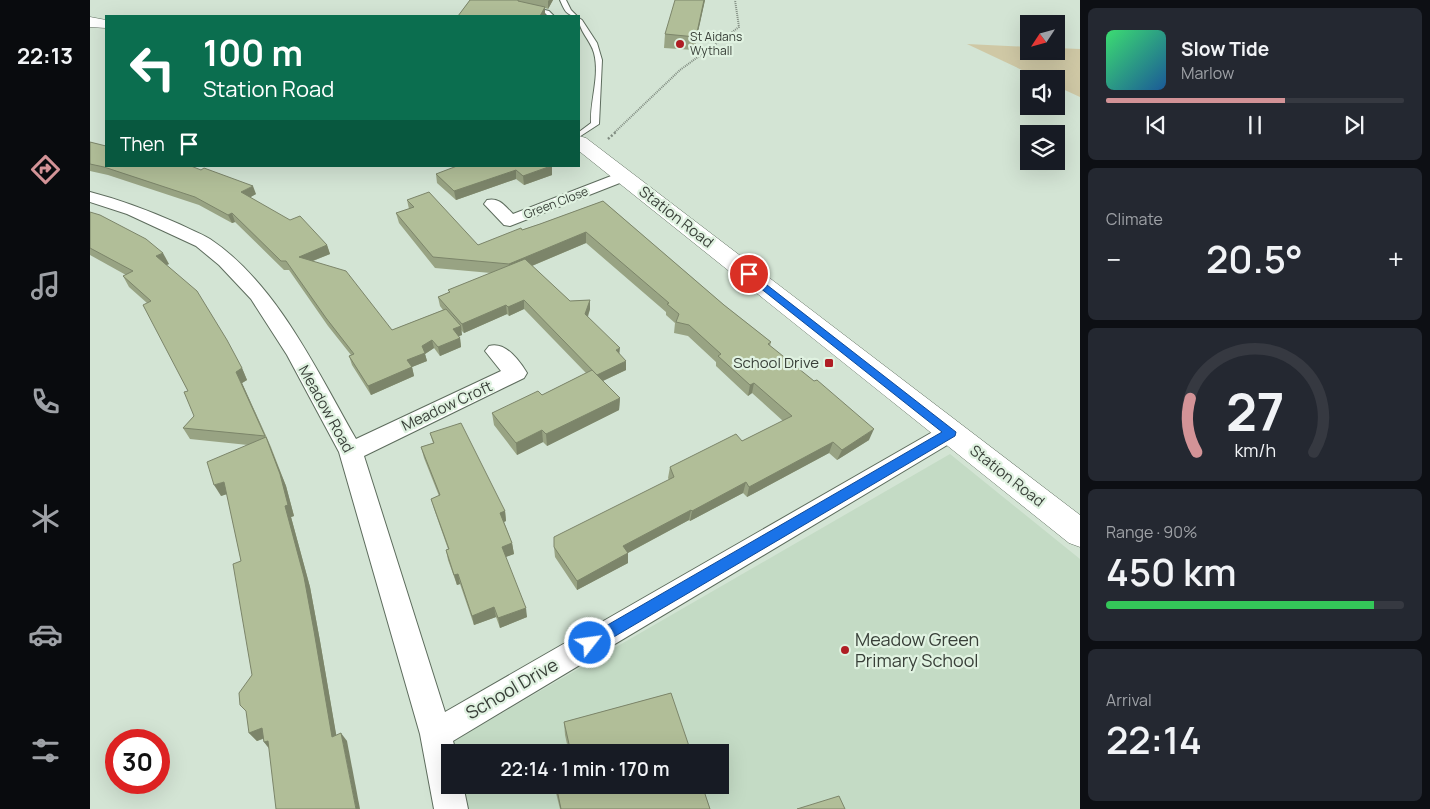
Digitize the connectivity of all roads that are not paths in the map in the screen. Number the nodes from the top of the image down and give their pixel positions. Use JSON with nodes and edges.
{"nodes":[{"id":1,"x":563,"y":0,"type":"edge"},
{"id":2,"x":521,"y":7,"type":"edge"},
{"id":3,"x":550,"y":15,"type":"edge"},
{"id":4,"x":573,"y":15,"type":"edge"},
{"id":5,"x":90,"y":22,"type":"edge"},
{"id":6,"x":580,"y":22,"type":"edge"},
{"id":7,"x":105,"y":24,"type":"edge"},
{"id":8,"x":584,"y":143,"type":"edge"},
{"id":9,"x":624,"y":176,"type":"junction"},
{"id":10,"x":90,"y":197,"type":"edge"},
{"id":11,"x":493,"y":204,"type":"dead end"},
{"id":12,"x":496,"y":351,"type":"dead end"},
{"id":13,"x":950,"y":432,"type":"junction"},
{"id":14,"x":351,"y":452,"type":"junction"},
{"id":15,"x":1080,"y":533,"type":"edge"},
{"id":16,"x":436,"y":734,"type":"junction"},
{"id":17,"x":451,"y":809,"type":"edge"}],
"edges":[{"from":1,"to":4,"type":"lane"},
{"from":2,"to":3,"type":"lane"},
{"from":5,"to":7,"type":"street"},
{"from":6,"to":8,"type":"lane"},
{"from":8,"to":9,"type":"street","name":"Station Road"},
{"from":9,"to":11,"type":"street","name":"Green Close"},
{"from":9,"to":13,"type":"street","name":"Station Road"},
{"from":10,"to":14,"type":"street","name":"Meadow Road"},
{"from":12,"to":14,"type":"street","name":"Meadow Croft"},
{"from":13,"to":15,"type":"street","name":"Station Road"},
{"from":13,"to":16,"type":"street","name":"School Drive"},
{"from":14,"to":16,"type":"street","name":"Meadow Road"},
{"from":16,"to":17,"type":"street","name":"Meadow Road"}]}
